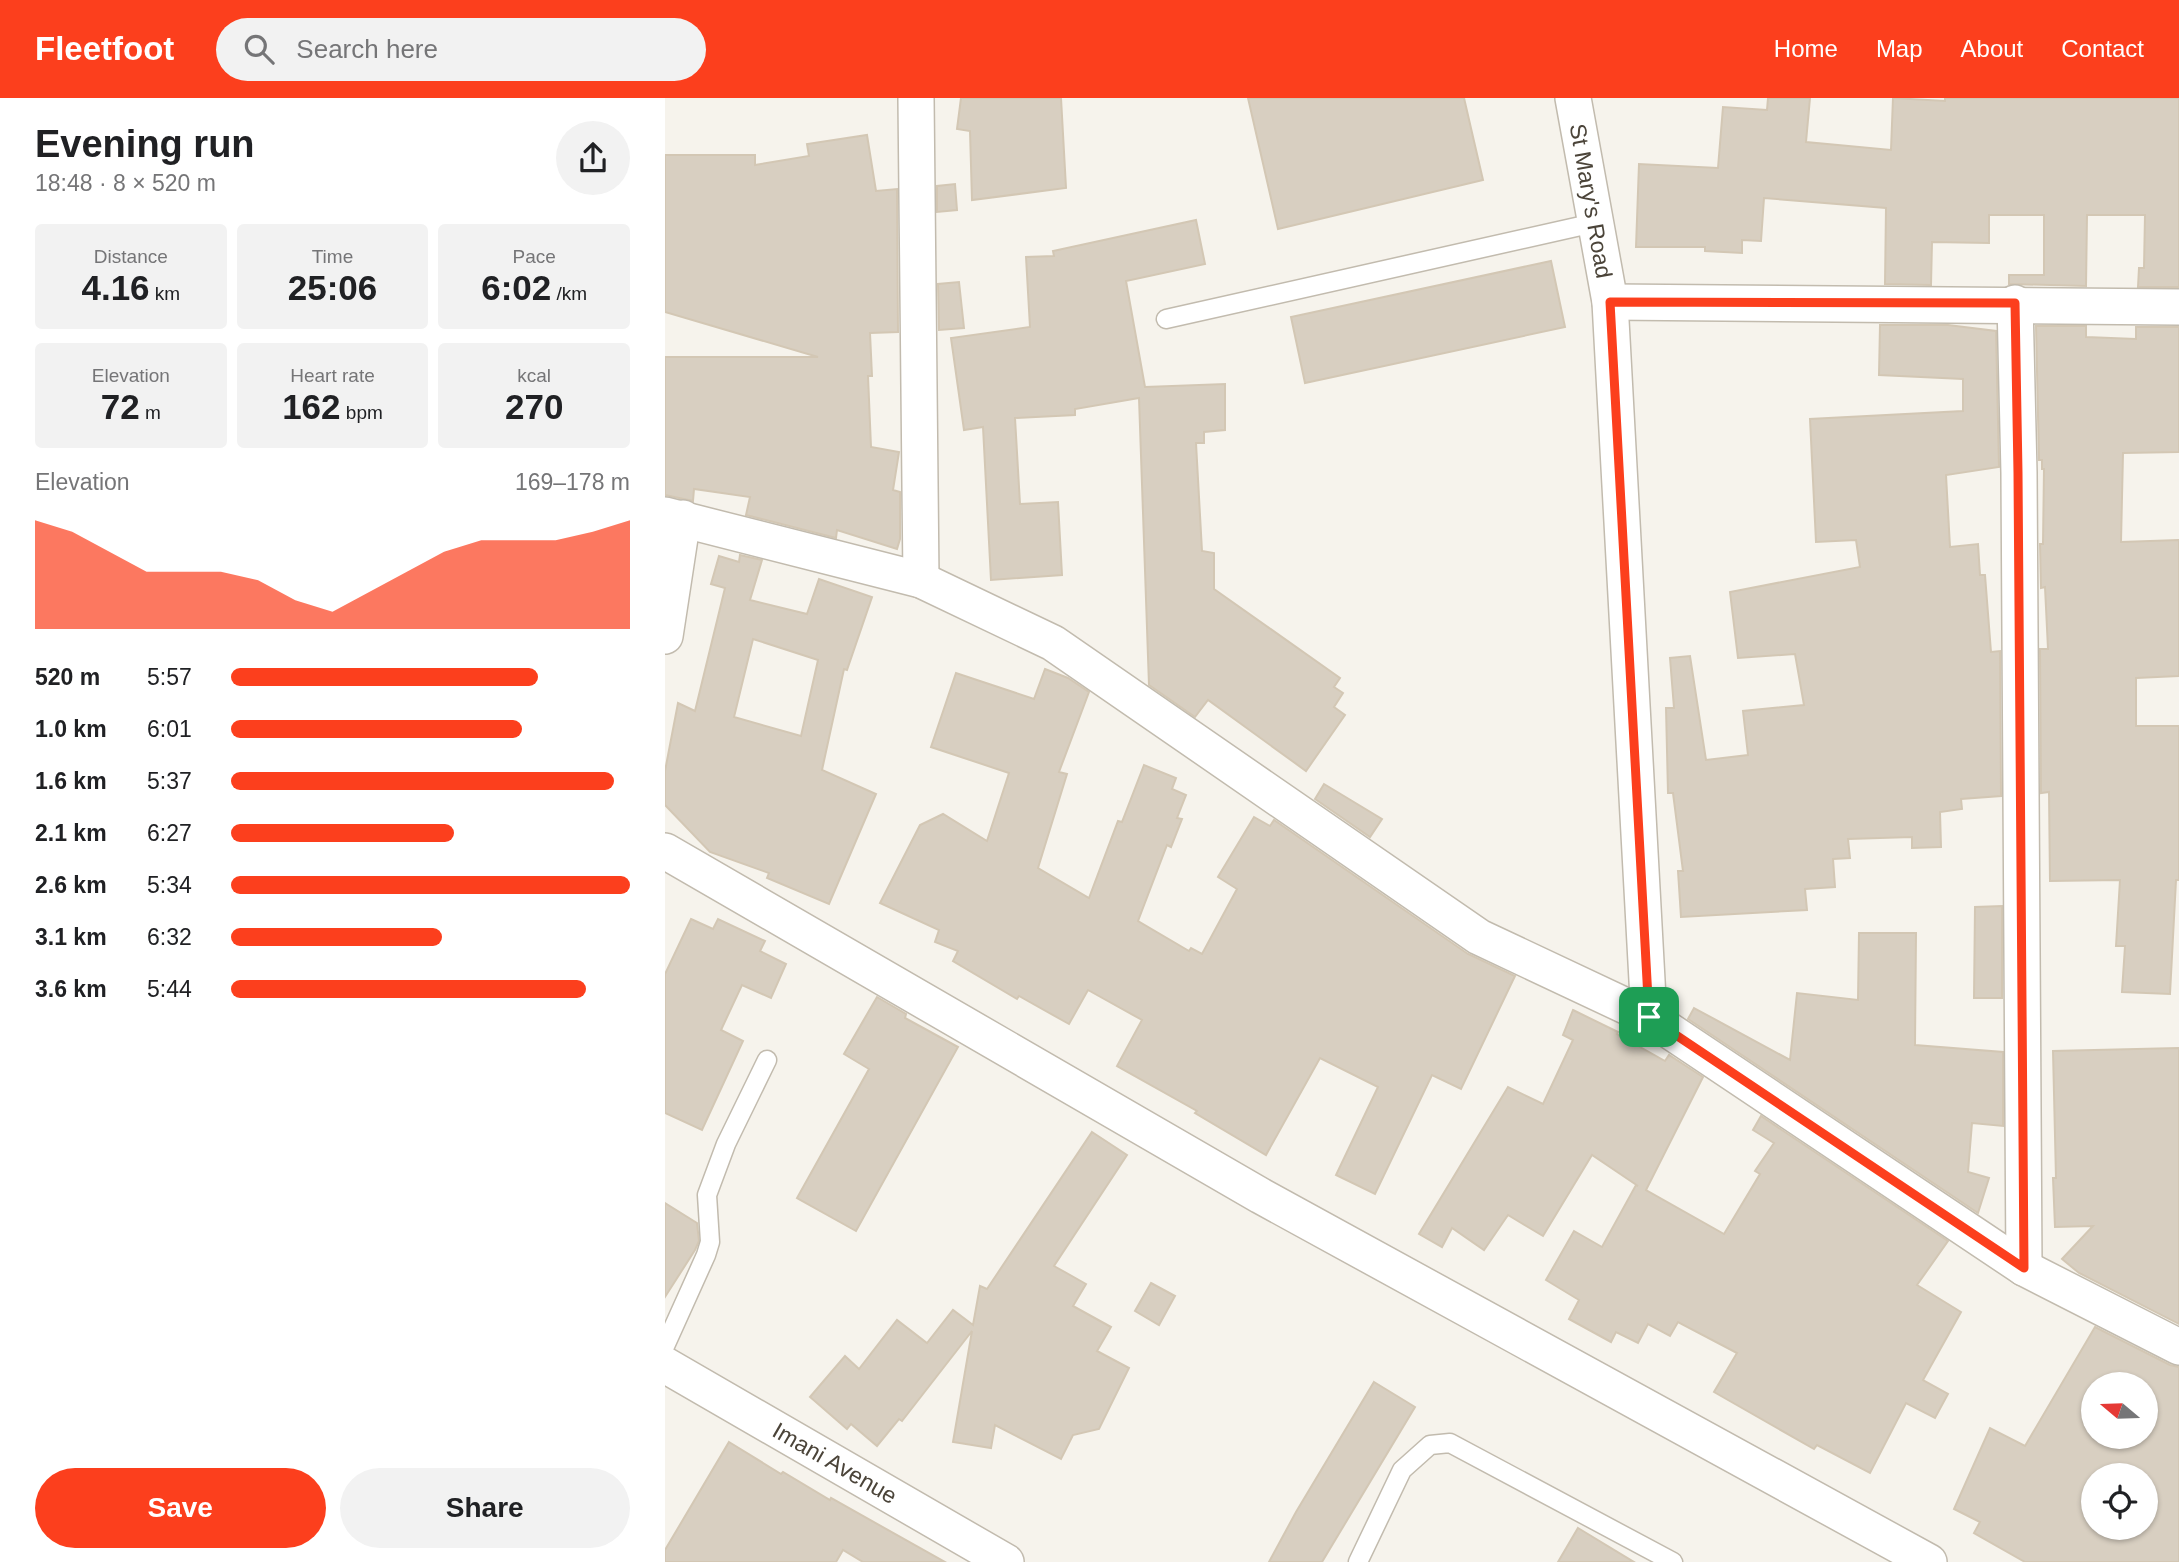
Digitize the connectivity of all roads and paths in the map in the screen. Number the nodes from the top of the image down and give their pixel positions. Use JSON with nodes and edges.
{"nodes":[{"id":1,"x":916,"y":98,"type":"edge"},
{"id":2,"x":1573,"y":98,"type":"edge"},
{"id":3,"x":1594,"y":223,"type":"junction"},
{"id":4,"x":1610,"y":302,"type":"junction"},
{"id":5,"x":2015,"y":303,"type":"junction"},
{"id":6,"x":2179,"y":306,"type":"edge"},
{"id":7,"x":1165,"y":319,"type":"dead end"},
{"id":8,"x":674,"y":517,"type":"edge"},
{"id":9,"x":921,"y":579,"type":"junction"},
{"id":10,"x":665,"y":636,"type":"edge"},
{"id":11,"x":665,"y":852,"type":"edge"},
{"id":12,"x":1649,"y":1017,"type":"junction"},
{"id":13,"x":767,"y":1059,"type":"dead end"},
{"id":14,"x":2024,"y":1268,"type":"junction"},
{"id":15,"x":665,"y":1346,"type":"edge"},
{"id":16,"x":2179,"y":1347,"type":"edge"},
{"id":17,"x":665,"y":1365,"type":"edge"},
{"id":18,"x":1006,"y":1562,"type":"edge"},
{"id":19,"x":1358,"y":1562,"type":"edge"},
{"id":20,"x":1673,"y":1562,"type":"edge"},
{"id":21,"x":1929,"y":1562,"type":"edge"}],
"edges":[{"from":1,"to":9,"type":"street"},
{"from":2,"to":3,"type":"street","name":"St Mary's Road"},
{"from":3,"to":4,"type":"street","name":"St Mary's Road"},
{"from":3,"to":7,"type":"lane"},
{"from":4,"to":5,"type":"street"},
{"from":4,"to":12,"type":"street","name":"St Mary's Road"},
{"from":5,"to":6,"type":"street"},
{"from":5,"to":14,"type":"street"},
{"from":8,"to":9,"type":"street"},
{"from":8,"to":10,"type":"street"},
{"from":9,"to":12,"type":"street"},
{"from":11,"to":21,"type":"street"},
{"from":12,"to":14,"type":"street"},
{"from":13,"to":15,"type":"lane"},
{"from":14,"to":16,"type":"street"},
{"from":17,"to":18,"type":"street","name":"Imani Avenue"},
{"from":19,"to":20,"type":"lane"}]}
